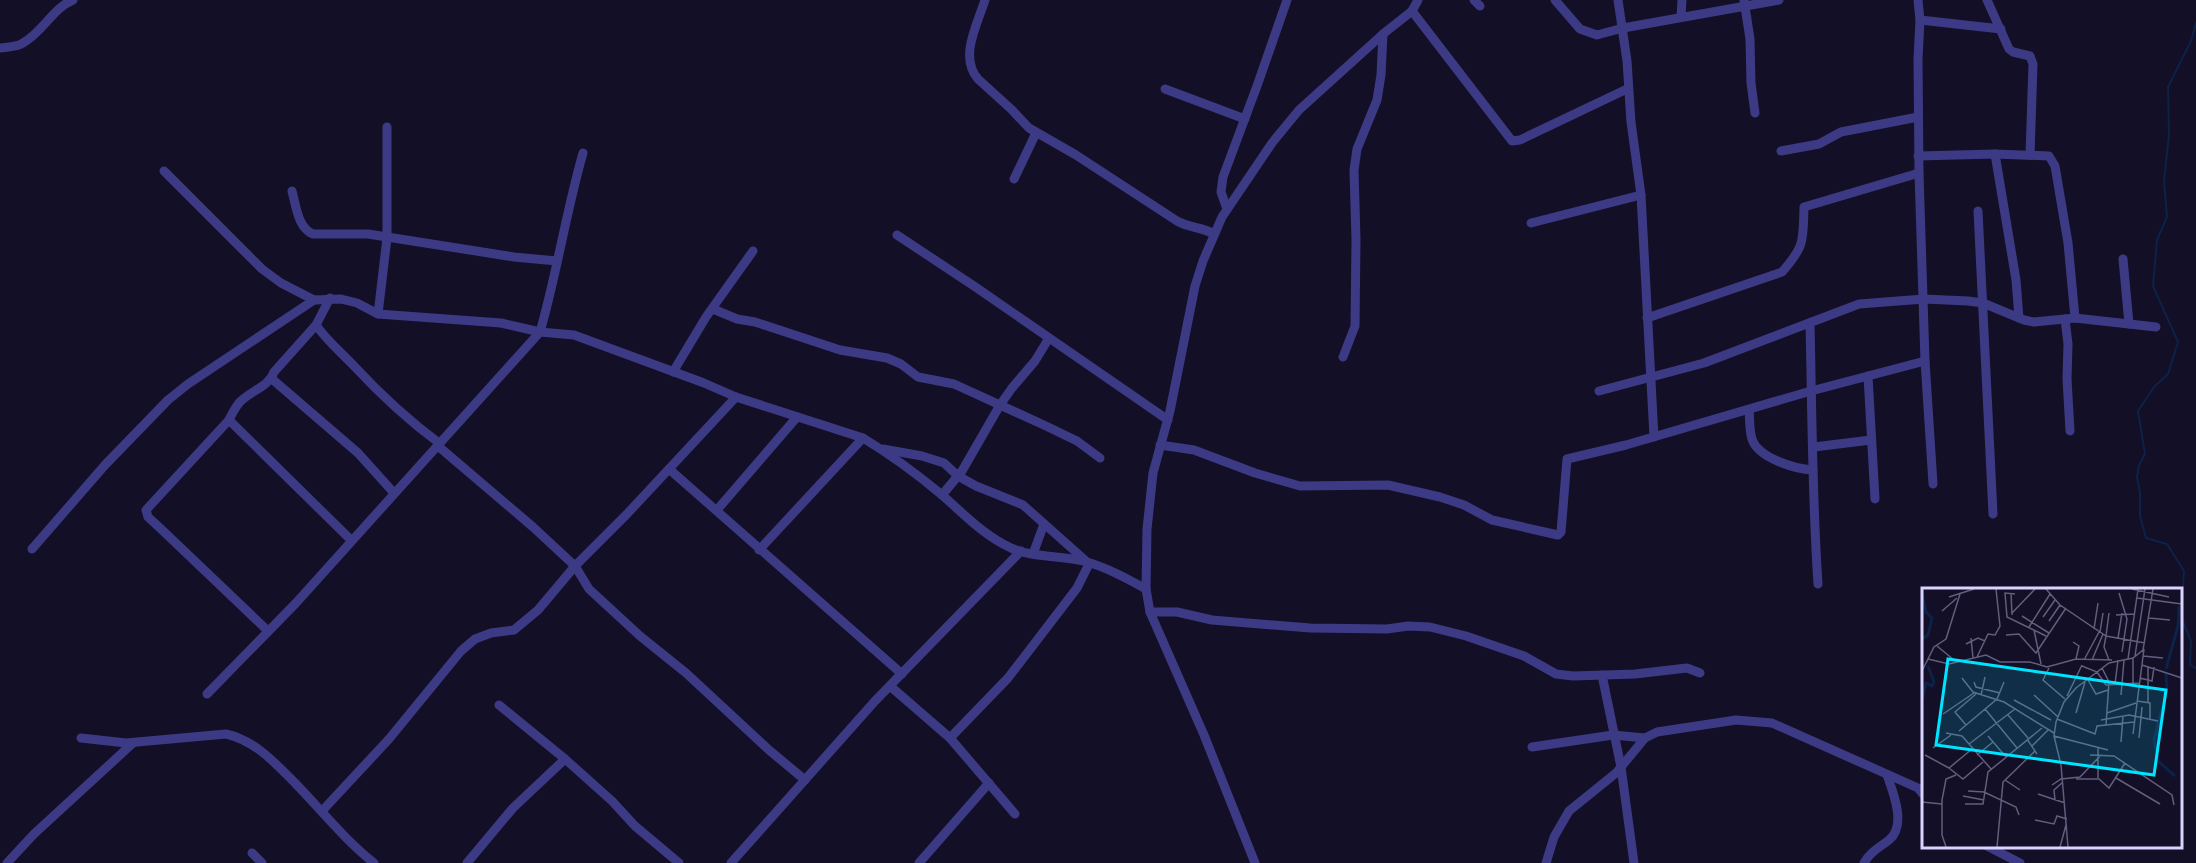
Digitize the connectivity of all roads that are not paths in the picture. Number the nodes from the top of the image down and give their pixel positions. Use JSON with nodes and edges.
{"nodes":[{"id":1,"x":985,"y":0,"type":"edge"},
{"id":2,"x":1287,"y":0,"type":"edge"},
{"id":3,"x":1418,"y":0,"type":"edge"},
{"id":4,"x":1555,"y":0,"type":"edge"},
{"id":5,"x":1618,"y":0,"type":"edge"},
{"id":6,"x":1682,"y":0,"type":"edge"},
{"id":7,"x":1779,"y":0,"type":"edge"},
{"id":8,"x":1918,"y":0,"type":"edge"},
{"id":9,"x":1987,"y":0,"type":"edge"},
{"id":10,"x":67,"y":1,"type":"edge"},
{"id":11,"x":1744,"y":3,"type":"edge"},
{"id":12,"x":1412,"y":11,"type":"junction"},
{"id":13,"x":1681,"y":17,"type":"junction"},
{"id":14,"x":1920,"y":20,"type":"junction"},
{"id":15,"x":1623,"y":28,"type":"junction"},
{"id":16,"x":2001,"y":29,"type":"junction"},
{"id":17,"x":1383,"y":34,"type":"junction"},
{"id":18,"x":0,"y":48,"type":"edge"},
{"id":19,"x":1165,"y":89,"type":"dead end"},
{"id":20,"x":1628,"y":89,"type":"junction"},
{"id":21,"x":1755,"y":113,"type":"dead end"},
{"id":22,"x":1918,"y":117,"type":"junction"},
{"id":23,"x":1245,"y":119,"type":"junction"},
{"id":24,"x":387,"y":127,"type":"dead end"},
{"id":25,"x":1036,"y":133,"type":"junction"},
{"id":26,"x":1781,"y":151,"type":"dead end"},
{"id":27,"x":583,"y":153,"type":"dead end"},
{"id":28,"x":1995,"y":154,"type":"junction"},
{"id":29,"x":2030,"y":155,"type":"junction"},
{"id":30,"x":1918,"y":156,"type":"junction"},
{"id":31,"x":164,"y":171,"type":"dead end"},
{"id":32,"x":1919,"y":173,"type":"junction"},
{"id":33,"x":1014,"y":179,"type":"dead end"},
{"id":34,"x":292,"y":191,"type":"dead end"},
{"id":35,"x":1641,"y":195,"type":"junction"},
{"id":36,"x":1227,"y":209,"type":"junction"},
{"id":37,"x":1978,"y":211,"type":"dead end"},
{"id":38,"x":1531,"y":223,"type":"dead end"},
{"id":39,"x":1214,"y":234,"type":"junction"},
{"id":40,"x":897,"y":235,"type":"dead end"},
{"id":41,"x":387,"y":238,"type":"junction"},
{"id":42,"x":753,"y":251,"type":"dead end"},
{"id":43,"x":2123,"y":259,"type":"dead end"},
{"id":44,"x":557,"y":261,"type":"junction"},
{"id":45,"x":330,"y":298,"type":"junction"},
{"id":46,"x":1924,"y":299,"type":"junction"},
{"id":47,"x":314,"y":300,"type":"junction"},
{"id":48,"x":1983,"y":303,"type":"junction"},
{"id":49,"x":713,"y":309,"type":"junction"},
{"id":50,"x":378,"y":314,"type":"junction"},
{"id":51,"x":1647,"y":318,"type":"junction"},
{"id":52,"x":2019,"y":318,"type":"junction"},
{"id":53,"x":2070,"y":318,"type":"junction"},
{"id":54,"x":1810,"y":323,"type":"junction"},
{"id":55,"x":2129,"y":324,"type":"junction"},
{"id":56,"x":316,"y":326,"type":"junction"},
{"id":57,"x":2156,"y":327,"type":"dead end"},
{"id":58,"x":540,"y":332,"type":"junction"},
{"id":59,"x":1049,"y":338,"type":"junction"},
{"id":60,"x":1343,"y":357,"type":"dead end"},
{"id":61,"x":1925,"y":361,"type":"junction"},
{"id":62,"x":673,"y":372,"type":"junction"},
{"id":63,"x":1868,"y":376,"type":"junction"},
{"id":64,"x":1650,"y":378,"type":"junction"},
{"id":65,"x":272,"y":379,"type":"junction"},
{"id":66,"x":1599,"y":391,"type":"dead end"},
{"id":67,"x":1811,"y":392,"type":"junction"},
{"id":68,"x":736,"y":397,"type":"junction"},
{"id":69,"x":1000,"y":405,"type":"junction"},
{"id":70,"x":1749,"y":410,"type":"junction"},
{"id":71,"x":797,"y":417,"type":"junction"},
{"id":72,"x":229,"y":420,"type":"junction"},
{"id":73,"x":1168,"y":420,"type":"junction"},
{"id":74,"x":2070,"y":431,"type":"dead end"},
{"id":75,"x":1654,"y":437,"type":"junction"},
{"id":76,"x":863,"y":438,"type":"junction"},
{"id":77,"x":1871,"y":440,"type":"junction"},
{"id":78,"x":439,"y":445,"type":"junction"},
{"id":79,"x":1160,"y":445,"type":"junction"},
{"id":80,"x":1814,"y":447,"type":"junction"},
{"id":81,"x":880,"y":448,"type":"junction"},
{"id":82,"x":1100,"y":458,"type":"dead end"},
{"id":83,"x":669,"y":469,"type":"junction"},
{"id":84,"x":1813,"y":470,"type":"junction"},
{"id":85,"x":958,"y":476,"type":"junction"},
{"id":86,"x":1933,"y":484,"type":"dead end"},
{"id":87,"x":394,"y":493,"type":"junction"},
{"id":88,"x":942,"y":495,"type":"junction"},
{"id":89,"x":1875,"y":499,"type":"dead end"},
{"id":90,"x":717,"y":510,"type":"junction"},
{"id":91,"x":1993,"y":514,"type":"dead end"},
{"id":92,"x":1044,"y":524,"type":"junction"},
{"id":93,"x":351,"y":540,"type":"junction"},
{"id":94,"x":32,"y":549,"type":"dead end"},
{"id":95,"x":759,"y":550,"type":"junction"},
{"id":96,"x":1021,"y":551,"type":"junction"},
{"id":97,"x":1033,"y":554,"type":"junction"},
{"id":98,"x":1087,"y":562,"type":"junction"},
{"id":99,"x":575,"y":566,"type":"junction"},
{"id":100,"x":1818,"y":584,"type":"dead end"},
{"id":101,"x":1146,"y":589,"type":"junction"},
{"id":102,"x":1150,"y":612,"type":"junction"},
{"id":103,"x":268,"y":631,"type":"junction"},
{"id":104,"x":1700,"y":673,"type":"dead end"},
{"id":105,"x":902,"y":674,"type":"junction"},
{"id":106,"x":1602,"y":675,"type":"junction"},
{"id":107,"x":890,"y":686,"type":"junction"},
{"id":108,"x":207,"y":694,"type":"dead end"},
{"id":109,"x":500,"y":705,"type":"dead end"},
{"id":110,"x":1613,"y":735,"type":"junction"},
{"id":111,"x":81,"y":738,"type":"dead end"},
{"id":112,"x":950,"y":738,"type":"junction"},
{"id":113,"x":1645,"y":738,"type":"junction"},
{"id":114,"x":134,"y":743,"type":"junction"},
{"id":115,"x":1532,"y":747,"type":"dead end"},
{"id":116,"x":566,"y":759,"type":"junction"},
{"id":117,"x":1621,"y":768,"type":"junction"},
{"id":118,"x":1887,"y":775,"type":"junction"},
{"id":119,"x":805,"y":780,"type":"junction"},
{"id":120,"x":988,"y":783,"type":"junction"},
{"id":121,"x":1922,"y":793,"type":"edge"},
{"id":122,"x":322,"y":811,"type":"junction"},
{"id":123,"x":1015,"y":814,"type":"dead end"},
{"id":124,"x":1991,"y":848,"type":"edge"},
{"id":125,"x":252,"y":853,"type":"dead end"},
{"id":126,"x":368,"y":861,"type":"edge"},
{"id":127,"x":7,"y":863,"type":"edge"},
{"id":128,"x":262,"y":863,"type":"edge"},
{"id":129,"x":467,"y":863,"type":"edge"},
{"id":130,"x":679,"y":863,"type":"edge"},
{"id":131,"x":731,"y":863,"type":"edge"},
{"id":132,"x":919,"y":863,"type":"edge"},
{"id":133,"x":1255,"y":863,"type":"edge"},
{"id":134,"x":1546,"y":863,"type":"edge"},
{"id":135,"x":1634,"y":863,"type":"edge"},
{"id":136,"x":1864,"y":863,"type":"edge"},
{"id":137,"x":2020,"y":863,"type":"edge"}],
"edges":[{"from":1,"to":25,"type":"street"},
{"from":2,"to":23,"type":"street"},
{"from":3,"to":12,"type":"street"},
{"from":4,"to":15,"type":"street"},
{"from":5,"to":15,"type":"street"},
{"from":6,"to":13,"type":"street"},
{"from":7,"to":11,"type":"street"},
{"from":8,"to":14,"type":"street"},
{"from":9,"to":16,"type":"street"},
{"from":10,"to":18,"type":"street"},
{"from":11,"to":13,"type":"street"},
{"from":11,"to":21,"type":"street"},
{"from":12,"to":17,"type":"street"},
{"from":12,"to":20,"type":"street"},
{"from":13,"to":15,"type":"street"},
{"from":14,"to":16,"type":"street"},
{"from":14,"to":22,"type":"street"},
{"from":15,"to":20,"type":"street"},
{"from":16,"to":29,"type":"street"},
{"from":17,"to":36,"type":"street"},
{"from":17,"to":60,"type":"street"},
{"from":19,"to":23,"type":"street"},
{"from":20,"to":35,"type":"street"},
{"from":22,"to":26,"type":"street"},
{"from":22,"to":30,"type":"street"},
{"from":23,"to":36,"type":"street"},
{"from":24,"to":41,"type":"street"},
{"from":25,"to":33,"type":"street"},
{"from":25,"to":39,"type":"street"},
{"from":27,"to":44,"type":"street"},
{"from":28,"to":29,"type":"street"},
{"from":28,"to":30,"type":"street"},
{"from":28,"to":52,"type":"street"},
{"from":29,"to":53,"type":"street"},
{"from":30,"to":32,"type":"street"},
{"from":31,"to":47,"type":"street"},
{"from":32,"to":46,"type":"street"},
{"from":32,"to":51,"type":"street"},
{"from":34,"to":41,"type":"street"},
{"from":35,"to":38,"type":"street"},
{"from":35,"to":51,"type":"street"},
{"from":36,"to":39,"type":"street"},
{"from":37,"to":48,"type":"street"},
{"from":39,"to":73,"type":"street"},
{"from":40,"to":59,"type":"street"},
{"from":41,"to":44,"type":"street"},
{"from":41,"to":50,"type":"street"},
{"from":42,"to":49,"type":"street"},
{"from":43,"to":55,"type":"street"},
{"from":44,"to":58,"type":"street"},
{"from":45,"to":47,"type":"street"},
{"from":45,"to":50,"type":"street"},
{"from":45,"to":56,"type":"street"},
{"from":46,"to":48,"type":"street"},
{"from":46,"to":54,"type":"street"},
{"from":46,"to":61,"type":"street"},
{"from":47,"to":94,"type":"street"},
{"from":48,"to":52,"type":"street"},
{"from":48,"to":91,"type":"street"},
{"from":49,"to":62,"type":"street"},
{"from":49,"to":69,"type":"street"},
{"from":50,"to":58,"type":"street"},
{"from":51,"to":64,"type":"street"},
{"from":52,"to":53,"type":"street"},
{"from":53,"to":55,"type":"street"},
{"from":53,"to":74,"type":"street"},
{"from":54,"to":64,"type":"street"},
{"from":54,"to":67,"type":"street"},
{"from":55,"to":57,"type":"street"},
{"from":56,"to":65,"type":"street"},
{"from":56,"to":78,"type":"street"},
{"from":58,"to":62,"type":"street"},
{"from":58,"to":78,"type":"street"},
{"from":59,"to":69,"type":"street"},
{"from":59,"to":73,"type":"street"},
{"from":61,"to":63,"type":"street"},
{"from":61,"to":86,"type":"street"},
{"from":62,"to":68,"type":"street"},
{"from":63,"to":67,"type":"street"},
{"from":63,"to":77,"type":"street"},
{"from":64,"to":66,"type":"street"},
{"from":64,"to":75,"type":"street"},
{"from":65,"to":72,"type":"street"},
{"from":65,"to":87,"type":"street"},
{"from":67,"to":70,"type":"street"},
{"from":67,"to":80,"type":"street"},
{"from":68,"to":71,"type":"street"},
{"from":68,"to":83,"type":"street"},
{"from":69,"to":82,"type":"street"},
{"from":69,"to":85,"type":"street"},
{"from":70,"to":75,"type":"street"},
{"from":70,"to":84,"type":"street"},
{"from":71,"to":76,"type":"street"},
{"from":71,"to":90,"type":"street"},
{"from":72,"to":93,"type":"street"},
{"from":72,"to":103,"type":"street"},
{"from":73,"to":79,"type":"street"},
{"from":75,"to":79,"type":"street"},
{"from":76,"to":81,"type":"street"},
{"from":76,"to":95,"type":"street"},
{"from":77,"to":80,"type":"street"},
{"from":77,"to":89,"type":"street"},
{"from":78,"to":87,"type":"street"},
{"from":78,"to":99,"type":"street"},
{"from":79,"to":101,"type":"street"},
{"from":80,"to":84,"type":"street"},
{"from":81,"to":85,"type":"street"},
{"from":81,"to":88,"type":"street"},
{"from":83,"to":90,"type":"street"},
{"from":83,"to":99,"type":"street"},
{"from":84,"to":100,"type":"street"},
{"from":85,"to":88,"type":"street"},
{"from":85,"to":92,"type":"street"},
{"from":87,"to":93,"type":"street"},
{"from":88,"to":96,"type":"street"},
{"from":90,"to":95,"type":"street"},
{"from":92,"to":97,"type":"street"},
{"from":92,"to":98,"type":"street"},
{"from":93,"to":103,"type":"street"},
{"from":95,"to":105,"type":"street"},
{"from":96,"to":97,"type":"street"},
{"from":96,"to":105,"type":"street"},
{"from":97,"to":98,"type":"street"},
{"from":98,"to":101,"type":"street"},
{"from":98,"to":112,"type":"street"},
{"from":99,"to":119,"type":"street"},
{"from":99,"to":122,"type":"street"},
{"from":101,"to":102,"type":"street"},
{"from":102,"to":106,"type":"street"},
{"from":102,"to":133,"type":"street"},
{"from":103,"to":108,"type":"street"},
{"from":104,"to":106,"type":"street"},
{"from":105,"to":107,"type":"street"},
{"from":106,"to":110,"type":"street"},
{"from":107,"to":112,"type":"street"},
{"from":107,"to":119,"type":"street"},
{"from":109,"to":116,"type":"street"},
{"from":110,"to":113,"type":"street"},
{"from":110,"to":115,"type":"street"},
{"from":110,"to":117,"type":"street"},
{"from":111,"to":114,"type":"street"},
{"from":112,"to":120,"type":"street"},
{"from":113,"to":117,"type":"street"},
{"from":113,"to":118,"type":"street"},
{"from":114,"to":122,"type":"street"},
{"from":114,"to":127,"type":"street"},
{"from":116,"to":129,"type":"street"},
{"from":116,"to":130,"type":"street"},
{"from":117,"to":134,"type":"street"},
{"from":117,"to":135,"type":"street"},
{"from":118,"to":121,"type":"street"},
{"from":118,"to":136,"type":"street"},
{"from":119,"to":131,"type":"street"},
{"from":120,"to":123,"type":"street"},
{"from":120,"to":132,"type":"street"},
{"from":122,"to":126,"type":"street"},
{"from":124,"to":137,"type":"street"},
{"from":125,"to":128,"type":"street"}]}
